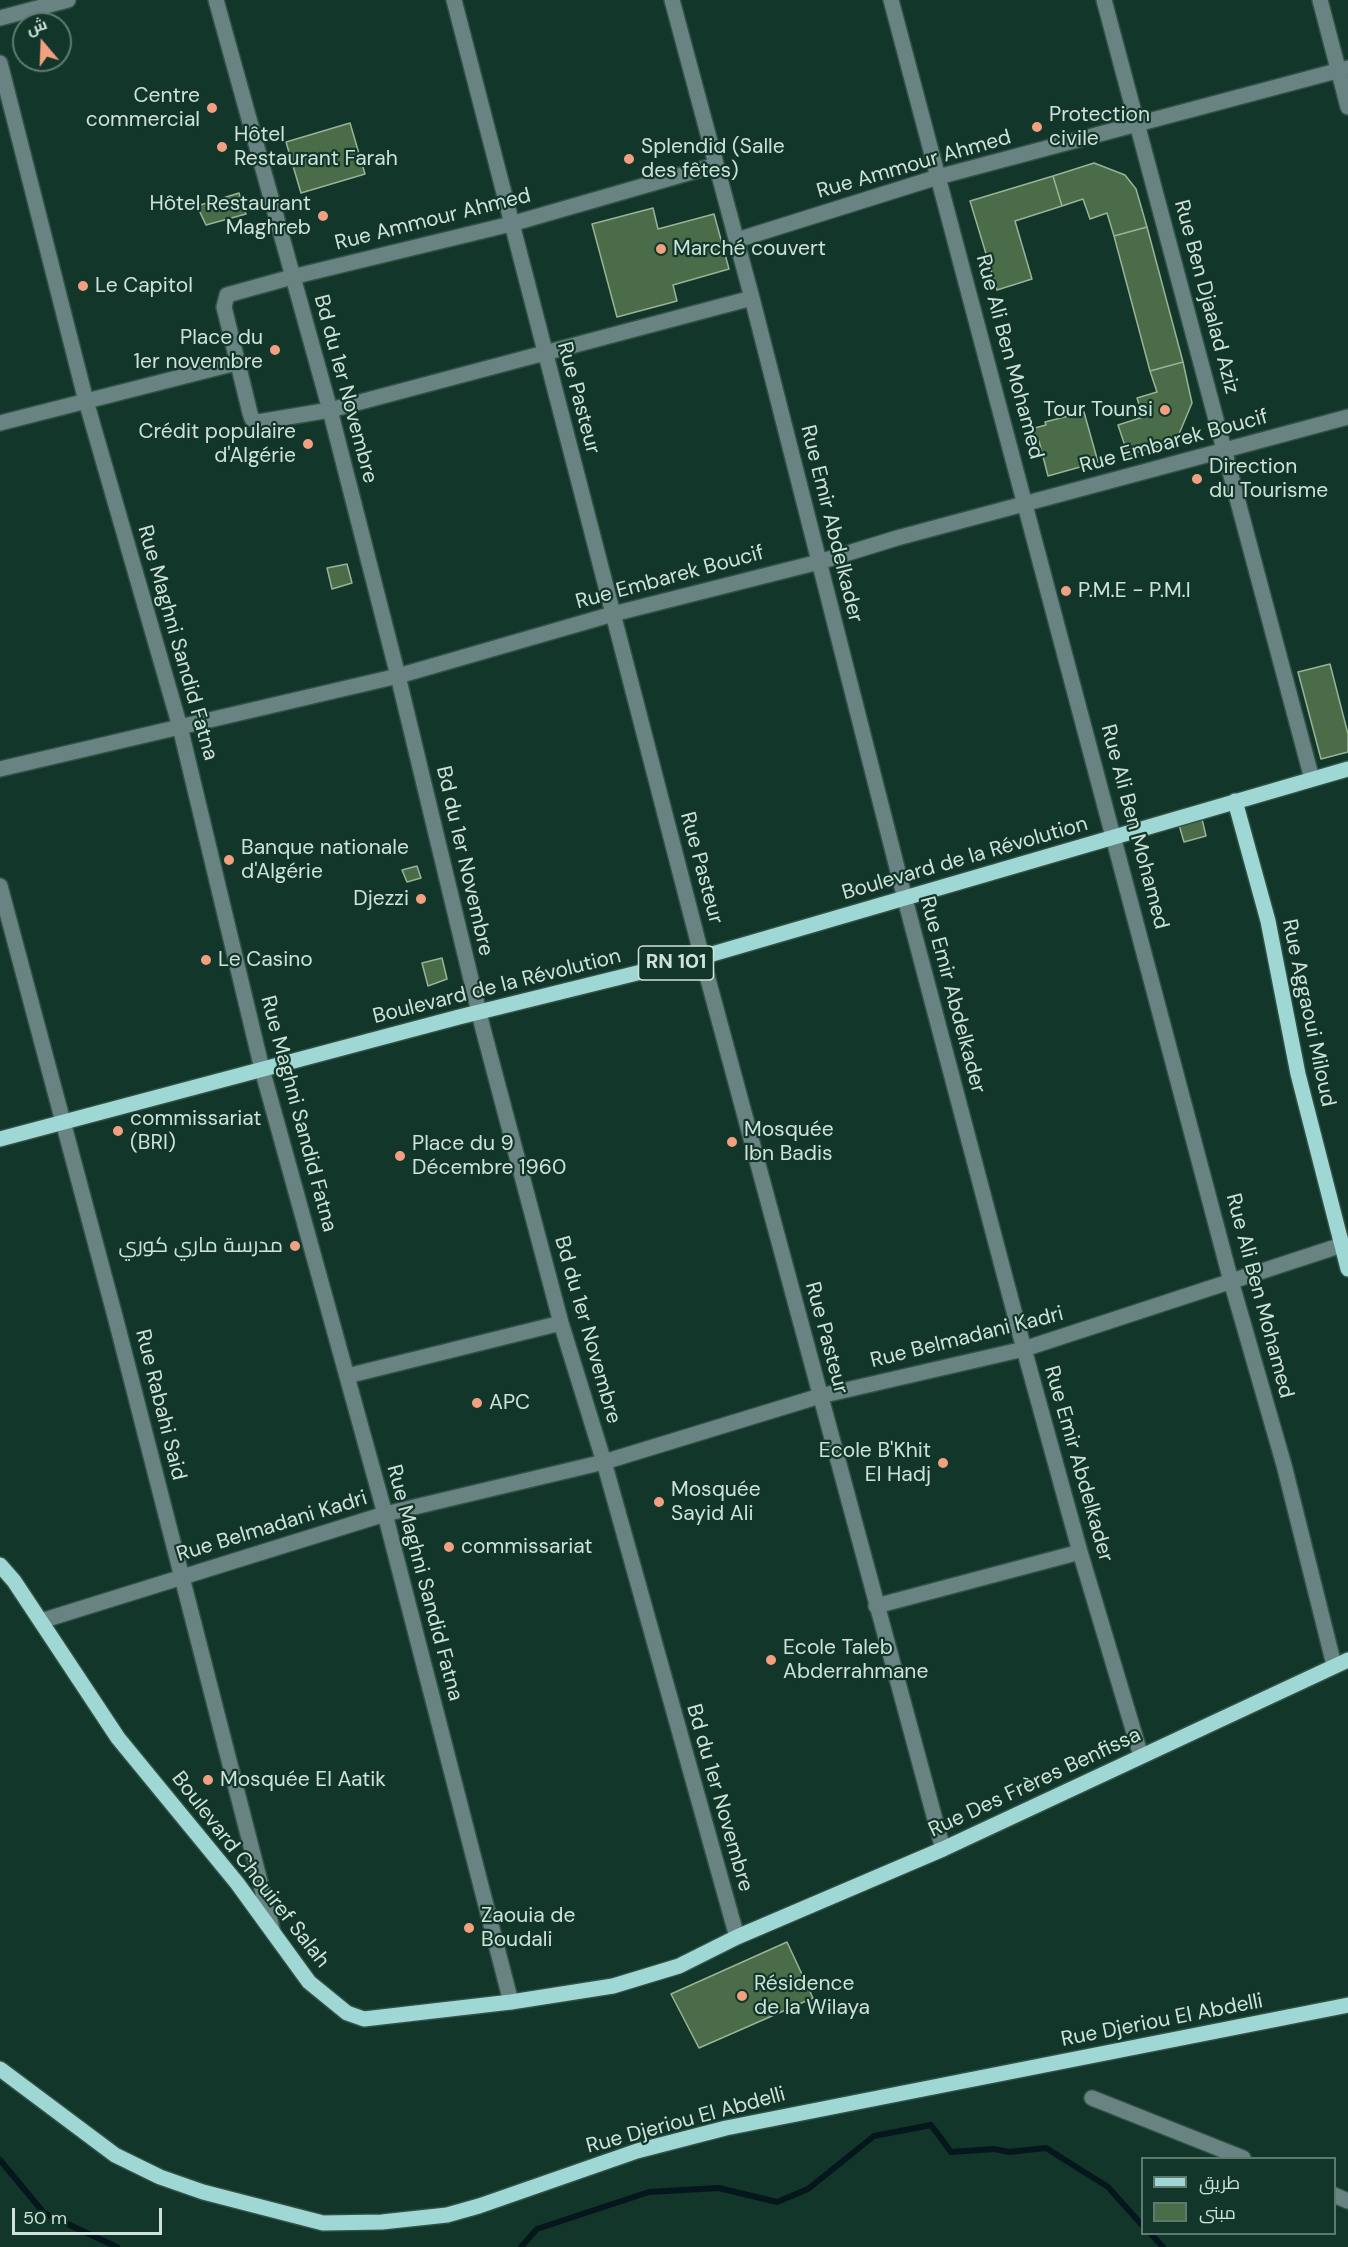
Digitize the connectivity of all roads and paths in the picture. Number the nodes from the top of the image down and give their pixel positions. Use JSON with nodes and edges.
{"nodes":[{"id":1,"x":68,"y":0,"type":"edge"},
{"id":2,"x":216,"y":0,"type":"edge"},
{"id":3,"x":454,"y":0,"type":"edge"},
{"id":4,"x":672,"y":0,"type":"edge"},
{"id":5,"x":891,"y":0,"type":"edge"},
{"id":6,"x":1104,"y":0,"type":"edge"},
{"id":7,"x":1320,"y":0,"type":"edge"},
{"id":8,"x":0,"y":18,"type":"edge"},
{"id":9,"x":0,"y":63,"type":"edge"},
{"id":10,"x":1343,"y":69,"type":"edge"},
{"id":11,"x":1348,"y":107,"type":"edge"},
{"id":12,"x":1139,"y":123,"type":"junction"},
{"id":13,"x":716,"y":165,"type":"junction"},
{"id":14,"x":938,"y":177,"type":"junction"},
{"id":15,"x":511,"y":224,"type":"junction"},
{"id":16,"x":736,"y":240,"type":"junction"},
{"id":17,"x":292,"y":277,"type":"junction"},
{"id":18,"x":752,"y":298,"type":"junction"},
{"id":19,"x":544,"y":353,"type":"junction"},
{"id":20,"x":240,"y":362,"type":"junction"},
{"id":21,"x":86,"y":401,"type":"junction"},
{"id":22,"x":330,"y":410,"type":"junction"},
{"id":23,"x":1348,"y":417,"type":"edge"},
{"id":24,"x":0,"y":423,"type":"edge"},
{"id":25,"x":1224,"y":450,"type":"junction"},
{"id":26,"x":1027,"y":505,"type":"junction"},
{"id":27,"x":819,"y":562,"type":"junction"},
{"id":28,"x":612,"y":614,"type":"junction"},
{"id":29,"x":398,"y":676,"type":"junction"},
{"id":30,"x":180,"y":727,"type":"junction"},
{"id":31,"x":0,"y":769,"type":"edge"},
{"id":32,"x":1348,"y":769,"type":"edge"},
{"id":33,"x":1312,"y":779,"type":"junction"},
{"id":34,"x":1235,"y":801,"type":"junction"},
{"id":35,"x":1115,"y":837,"type":"junction"},
{"id":36,"x":0,"y":886,"type":"edge"},
{"id":37,"x":904,"y":899,"type":"junction"},
{"id":38,"x":702,"y":957,"type":"junction"},
{"id":39,"x":479,"y":1012,"type":"junction"},
{"id":40,"x":262,"y":1069,"type":"junction"},
{"id":41,"x":62,"y":1121,"type":"junction"},
{"id":42,"x":0,"y":1139,"type":"edge"},
{"id":43,"x":1345,"y":1244,"type":"edge"},
{"id":44,"x":1348,"y":1269,"type":"edge"},
{"id":45,"x":1231,"y":1281,"type":"junction"},
{"id":46,"x":561,"y":1323,"type":"junction"},
{"id":47,"x":1024,"y":1349,"type":"junction"},
{"id":48,"x":347,"y":1376,"type":"junction"},
{"id":49,"x":820,"y":1396,"type":"junction"},
{"id":50,"x":604,"y":1462,"type":"junction"},
{"id":51,"x":385,"y":1514,"type":"junction"},
{"id":52,"x":1080,"y":1552,"type":"junction"},
{"id":53,"x":0,"y":1565,"type":"edge"},
{"id":54,"x":182,"y":1578,"type":"junction"},
{"id":55,"x":876,"y":1606,"type":"junction"},
{"id":56,"x":41,"y":1621,"type":"junction"},
{"id":57,"x":1341,"y":1662,"type":"edge"},
{"id":58,"x":1141,"y":1756,"type":"junction"},
{"id":59,"x":943,"y":1850,"type":"junction"},
{"id":60,"x":273,"y":1935,"type":"junction"},
{"id":61,"x":737,"y":1937,"type":"junction"},
{"id":62,"x":512,"y":2002,"type":"junction"},
{"id":63,"x":1348,"y":2005,"type":"edge"},
{"id":64,"x":0,"y":2069,"type":"edge"},
{"id":65,"x":1092,"y":2098,"type":"dead end"},
{"id":66,"x":1240,"y":2157,"type":"edge"}],
"edges":[{"from":1,"to":8,"type":"street"},
{"from":2,"to":17,"type":"street","name":"Bd du 1er Novembre"},
{"from":3,"to":15,"type":"street","name":"Rue Pasteur"},
{"from":4,"to":13,"type":"street","name":"Rue Emir Abdelkader"},
{"from":5,"to":14,"type":"street","name":"Rue Ali Ben Mohamed"},
{"from":6,"to":12,"type":"street","name":"Rue Ben Djaalad Aziz"},
{"from":7,"to":10,"type":"street"},
{"from":9,"to":21,"type":"street","name":"Rue Maghni Sandid Fatna"},
{"from":10,"to":11,"type":"street"},
{"from":10,"to":12,"type":"street","name":"Rue Ammour Ahmed"},
{"from":12,"to":14,"type":"street","name":"Rue Ammour Ahmed"},
{"from":12,"to":25,"type":"street","name":"Rue Ben Djaalad Aziz"},
{"from":13,"to":15,"type":"street","name":"Rue Ammour Ahmed"},
{"from":13,"to":16,"type":"street","name":"Rue Emir Abdelkader"},
{"from":14,"to":16,"type":"street","name":"Rue Ammour Ahmed"},
{"from":14,"to":26,"type":"street","name":"Rue Ali Ben Mohamed"},
{"from":15,"to":17,"type":"street","name":"Rue Ammour Ahmed"},
{"from":15,"to":19,"type":"street","name":"Rue Pasteur"},
{"from":16,"to":18,"type":"street","name":"Rue Emir Abdelkader"},
{"from":17,"to":20,"type":"street","name":"Rue Ammour Ahmed"},
{"from":17,"to":22,"type":"street","name":"Bd du 1er Novembre"},
{"from":18,"to":19,"type":"street","name":"Rue Ammour Ahmed"},
{"from":18,"to":27,"type":"street","name":"Rue Emir Abdelkader"},
{"from":19,"to":22,"type":"street","name":"Rue Ammour Ahmed"},
{"from":19,"to":28,"type":"street","name":"Rue Pasteur"},
{"from":20,"to":21,"type":"street"},
{"from":20,"to":22,"type":"street","name":"Rue Ammour Ahmed"},
{"from":21,"to":24,"type":"street"},
{"from":21,"to":30,"type":"street","name":"Rue Maghni Sandid Fatna"},
{"from":22,"to":29,"type":"street","name":"Bd du 1er Novembre"},
{"from":23,"to":25,"type":"street","name":"Rue Embarek Boucif"},
{"from":25,"to":26,"type":"street","name":"Rue Embarek Boucif"},
{"from":25,"to":33,"type":"street","name":"Rue Ben Djaalad Aziz"},
{"from":26,"to":27,"type":"street","name":"Rue Embarek Boucif"},
{"from":26,"to":35,"type":"street","name":"Rue Ali Ben Mohamed"},
{"from":27,"to":28,"type":"street","name":"Rue Embarek Boucif"},
{"from":27,"to":37,"type":"street","name":"Rue Emir Abdelkader"},
{"from":28,"to":29,"type":"street","name":"Rue Embarek Boucif"},
{"from":28,"to":38,"type":"street","name":"Rue Pasteur"},
{"from":29,"to":30,"type":"street","name":"Rue Embarek Boucif"},
{"from":29,"to":39,"type":"street","name":"Bd du 1er Novembre"},
{"from":30,"to":31,"type":"street","name":"Rue Embarek Boucif"},
{"from":30,"to":40,"type":"street","name":"Rue Maghni Sandid Fatna"},
{"from":32,"to":33,"type":"main road","name":"Boulevard de la Révolution","number":"RN 101"},
{"from":33,"to":34,"type":"main road","name":"Boulevard de la Révolution","number":"RN 101"},
{"from":34,"to":35,"type":"main road","name":"Boulevard de la Révolution","number":"RN 101"},
{"from":34,"to":43,"type":"main road","name":"Rue Aggaoui Miloud"},
{"from":35,"to":37,"type":"main road","name":"Boulevard de la Révolution","number":"RN 101"},
{"from":35,"to":45,"type":"street","name":"Rue Ali Ben Mohamed"},
{"from":36,"to":41,"type":"street","name":"Rue Rabahi Said"},
{"from":37,"to":38,"type":"main road","name":"Boulevard de la Révolution","number":"RN 101"},
{"from":37,"to":47,"type":"street","name":"Rue Emir Abdelkader"},
{"from":38,"to":39,"type":"main road","name":"Boulevard de la Révolution","number":"RN 101"},
{"from":38,"to":49,"type":"street","name":"Rue Pasteur"},
{"from":39,"to":40,"type":"main road","name":"Boulevard de la Révolution","number":"RN 101"},
{"from":39,"to":46,"type":"street","name":"Bd du 1er Novembre"},
{"from":40,"to":41,"type":"main road","name":"Boulevard de la Révolution","number":"RN 101"},
{"from":40,"to":48,"type":"street","name":"Rue Maghni Sandid Fatna"},
{"from":41,"to":42,"type":"main road","name":"Boulevard de la Révolution","number":"RN 101"},
{"from":41,"to":54,"type":"street","name":"Rue Rabahi Said"},
{"from":43,"to":44,"type":"main road","name":"Rue Aggaoui Miloud"},
{"from":43,"to":45,"type":"street","name":"Rue Belmadani Kadri"},
{"from":45,"to":47,"type":"street","name":"Rue Belmadani Kadri"},
{"from":45,"to":57,"type":"street","name":"Rue Ali Ben Mohamed"},
{"from":46,"to":48,"type":"street"},
{"from":46,"to":50,"type":"street","name":"Bd du 1er Novembre"},
{"from":47,"to":49,"type":"street","name":"Rue Belmadani Kadri"},
{"from":47,"to":52,"type":"street","name":"Rue Emir Abdelkader"},
{"from":48,"to":51,"type":"street","name":"Rue Maghni Sandid Fatna"},
{"from":49,"to":50,"type":"street","name":"Rue Belmadani Kadri"},
{"from":49,"to":55,"type":"street","name":"Rue Pasteur"},
{"from":50,"to":51,"type":"street","name":"Rue Belmadani Kadri"},
{"from":50,"to":61,"type":"street","name":"Bd du 1er Novembre"},
{"from":51,"to":54,"type":"street","name":"Rue Belmadani Kadri"},
{"from":51,"to":62,"type":"street","name":"Rue Maghni Sandid Fatna"},
{"from":52,"to":55,"type":"street"},
{"from":52,"to":58,"type":"street","name":"Rue Emir Abdelkader"},
{"from":53,"to":56,"type":"main road","name":"Boulevard Chouiref Salah"},
{"from":54,"to":56,"type":"street","name":"Rue Belmadani Kadri"},
{"from":54,"to":60,"type":"street","name":"Rue Rabahi Said"},
{"from":55,"to":59,"type":"street","name":"Rue Pasteur"},
{"from":56,"to":60,"type":"main road","name":"Boulevard Chouiref Salah"},
{"from":57,"to":58,"type":"main road","name":"Rue Des Frères Benfissa"},
{"from":58,"to":59,"type":"main road","name":"Rue Des Frères Benfissa"},
{"from":59,"to":61,"type":"main road","name":"Rue Des Frères Benfissa"},
{"from":60,"to":62,"type":"main road","name":"Boulevard Chouiref Salah"},
{"from":61,"to":62,"type":"main road","name":"Boulevard Chouiref Salah"},
{"from":63,"to":64,"type":"main road","name":"Rue Djeriou El Abdelli"},
{"from":65,"to":66,"type":"street"}]}
